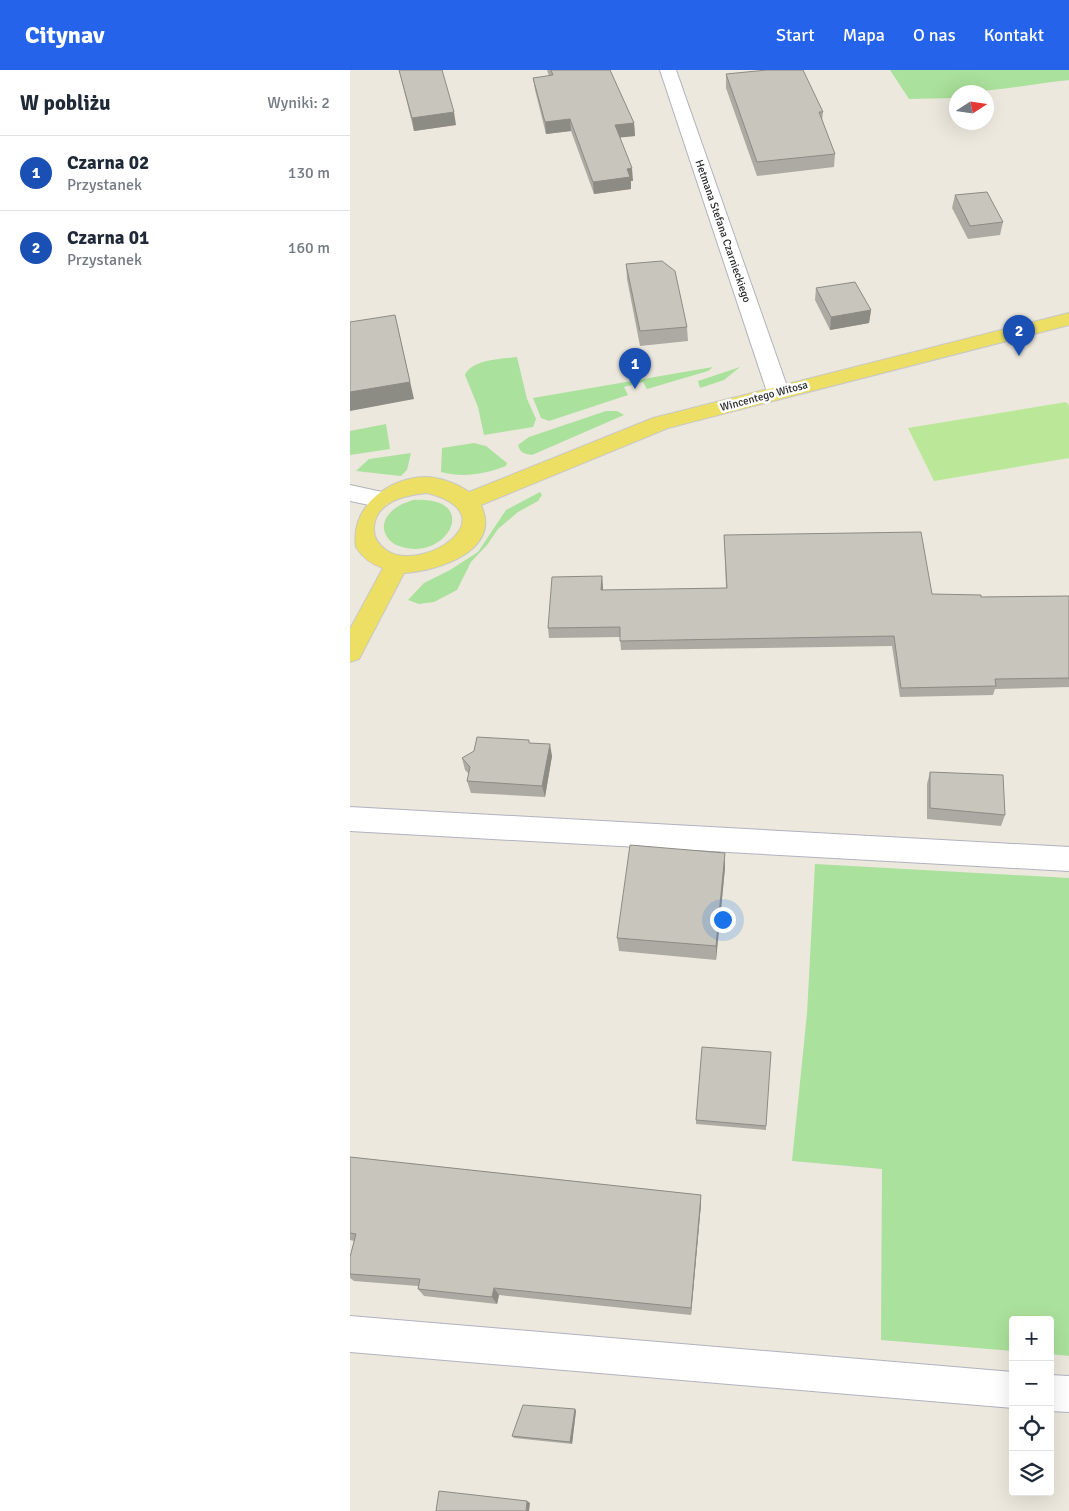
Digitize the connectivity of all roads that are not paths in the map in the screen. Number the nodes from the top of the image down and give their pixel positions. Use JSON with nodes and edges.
{"nodes":[{"id":1,"x":668,"y":70,"type":"edge"},
{"id":2,"x":1069,"y":320,"type":"edge"},
{"id":3,"x":778,"y":392,"type":"junction"},
{"id":4,"x":350,"y":494,"type":"edge"},
{"id":5,"x":379,"y":499,"type":"junction"},
{"id":6,"x":468,"y":501,"type":"junction"},
{"id":7,"x":397,"y":564,"type":"junction"},
{"id":8,"x":350,"y":652,"type":"edge"},
{"id":9,"x":350,"y":819,"type":"edge"},
{"id":10,"x":1069,"y":859,"type":"edge"},
{"id":11,"x":350,"y":1334,"type":"edge"},
{"id":12,"x":1009,"y":1390,"type":"edge"},
{"id":13,"x":1054,"y":1393,"type":"edge"},
{"id":14,"x":1069,"y":1394,"type":"edge"}],
"edges":[{"from":1,"to":3,"type":"street","name":"Hetmana Stefana Czarnieckiego"},
{"from":2,"to":3,"type":"main road","name":"Wincentego Witosa"},
{"from":3,"to":6,"type":"main road","name":"Wincentego Witosa"},
{"from":4,"to":5,"type":"street"},
{"from":5,"to":6,"type":"main road"},
{"from":5,"to":7,"type":"main road"},
{"from":6,"to":7,"type":"main road"},
{"from":7,"to":8,"type":"main road"},
{"from":9,"to":10,"type":"street"},
{"from":11,"to":12,"type":"street"},
{"from":13,"to":14,"type":"street"}]}
